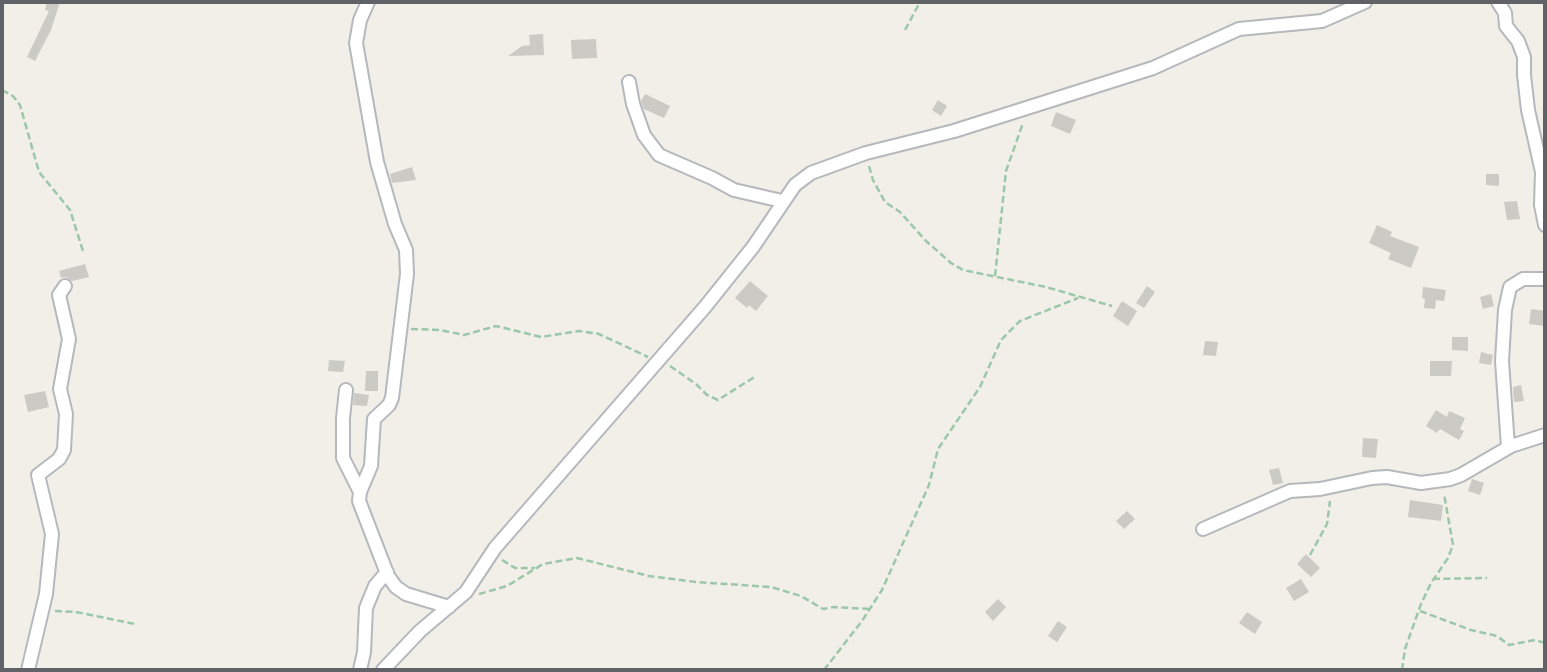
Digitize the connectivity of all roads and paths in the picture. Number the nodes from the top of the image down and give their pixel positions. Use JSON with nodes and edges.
{"nodes":[{"id":1,"x":368,"y":2,"type":"edge"},
{"id":2,"x":920,"y":2,"type":"edge"},
{"id":3,"x":1365,"y":2,"type":"edge"},
{"id":4,"x":1498,"y":2,"type":"edge"},
{"id":5,"x":905,"y":30,"type":"dead end"},
{"id":6,"x":629,"y":82,"type":"dead end"},
{"id":7,"x":2,"y":90,"type":"edge"},
{"id":8,"x":1034,"y":105,"type":"junction"},
{"id":9,"x":862,"y":154,"type":"junction"},
{"id":10,"x":782,"y":201,"type":"junction"},
{"id":11,"x":1545,"y":225,"type":"edge"},
{"id":12,"x":83,"y":251,"type":"dead end"},
{"id":13,"x":995,"y":276,"type":"junction"},
{"id":14,"x":1545,"y":279,"type":"edge"},
{"id":15,"x":65,"y":286,"type":"dead end"},
{"id":16,"x":1078,"y":298,"type":"junction"},
{"id":17,"x":1112,"y":306,"type":"dead end"},
{"id":18,"x":400,"y":329,"type":"junction"},
{"id":19,"x":659,"y":362,"type":"junction"},
{"id":20,"x":756,"y":376,"type":"dead end"},
{"id":21,"x":346,"y":390,"type":"dead end"},
{"id":22,"x":1545,"y":435,"type":"edge"},
{"id":23,"x":1508,"y":447,"type":"junction"},
{"id":24,"x":1443,"y":480,"type":"junction"},
{"id":25,"x":1330,"y":487,"type":"junction"},
{"id":26,"x":360,"y":492,"type":"junction"},
{"id":27,"x":1203,"y":529,"type":"dead end"},
{"id":28,"x":495,"y":548,"type":"junction"},
{"id":29,"x":1310,"y":555,"type":"dead end"},
{"id":30,"x":536,"y":568,"type":"junction"},
{"id":31,"x":387,"y":572,"type":"junction"},
{"id":32,"x":1487,"y":578,"type":"dead end"},
{"id":33,"x":1433,"y":579,"type":"junction"},
{"id":34,"x":466,"y":592,"type":"junction"},
{"id":35,"x":449,"y":607,"type":"junction"},
{"id":36,"x":870,"y":609,"type":"junction"},
{"id":37,"x":41,"y":610,"type":"junction"},
{"id":38,"x":1418,"y":611,"type":"junction"},
{"id":39,"x":135,"y":624,"type":"dead end"},
{"id":40,"x":1545,"y":643,"type":"edge"},
{"id":41,"x":28,"y":670,"type":"edge"},
{"id":42,"x":360,"y":670,"type":"edge"},
{"id":43,"x":383,"y":670,"type":"edge"},
{"id":44,"x":824,"y":670,"type":"edge"},
{"id":45,"x":1402,"y":670,"type":"edge"}],
"edges":[{"from":1,"to":18,"type":"street"},
{"from":2,"to":5,"type":"path"},
{"from":3,"to":8,"type":"street"},
{"from":4,"to":11,"type":"street"},
{"from":6,"to":10,"type":"street"},
{"from":7,"to":12,"type":"path"},
{"from":8,"to":9,"type":"street"},
{"from":8,"to":13,"type":"path"},
{"from":9,"to":10,"type":"street"},
{"from":9,"to":13,"type":"path"},
{"from":10,"to":19,"type":"street"},
{"from":13,"to":16,"type":"path"},
{"from":14,"to":23,"type":"street"},
{"from":15,"to":37,"type":"street"},
{"from":16,"to":17,"type":"path"},
{"from":16,"to":36,"type":"path"},
{"from":18,"to":19,"type":"path"},
{"from":18,"to":26,"type":"street"},
{"from":19,"to":20,"type":"path"},
{"from":19,"to":28,"type":"street"},
{"from":21,"to":26,"type":"street"},
{"from":22,"to":23,"type":"street"},
{"from":23,"to":24,"type":"street"},
{"from":24,"to":25,"type":"street"},
{"from":24,"to":33,"type":"path"},
{"from":25,"to":27,"type":"street"},
{"from":25,"to":29,"type":"path"},
{"from":26,"to":31,"type":"street"},
{"from":28,"to":30,"type":"path"},
{"from":28,"to":34,"type":"street"},
{"from":30,"to":34,"type":"path"},
{"from":30,"to":36,"type":"path"},
{"from":31,"to":35,"type":"street"},
{"from":31,"to":42,"type":"street"},
{"from":32,"to":33,"type":"path"},
{"from":33,"to":38,"type":"path"},
{"from":34,"to":35,"type":"street"},
{"from":35,"to":43,"type":"street"},
{"from":36,"to":44,"type":"path"},
{"from":37,"to":39,"type":"path"},
{"from":37,"to":41,"type":"street"},
{"from":38,"to":40,"type":"path"},
{"from":38,"to":45,"type":"path"}]}
